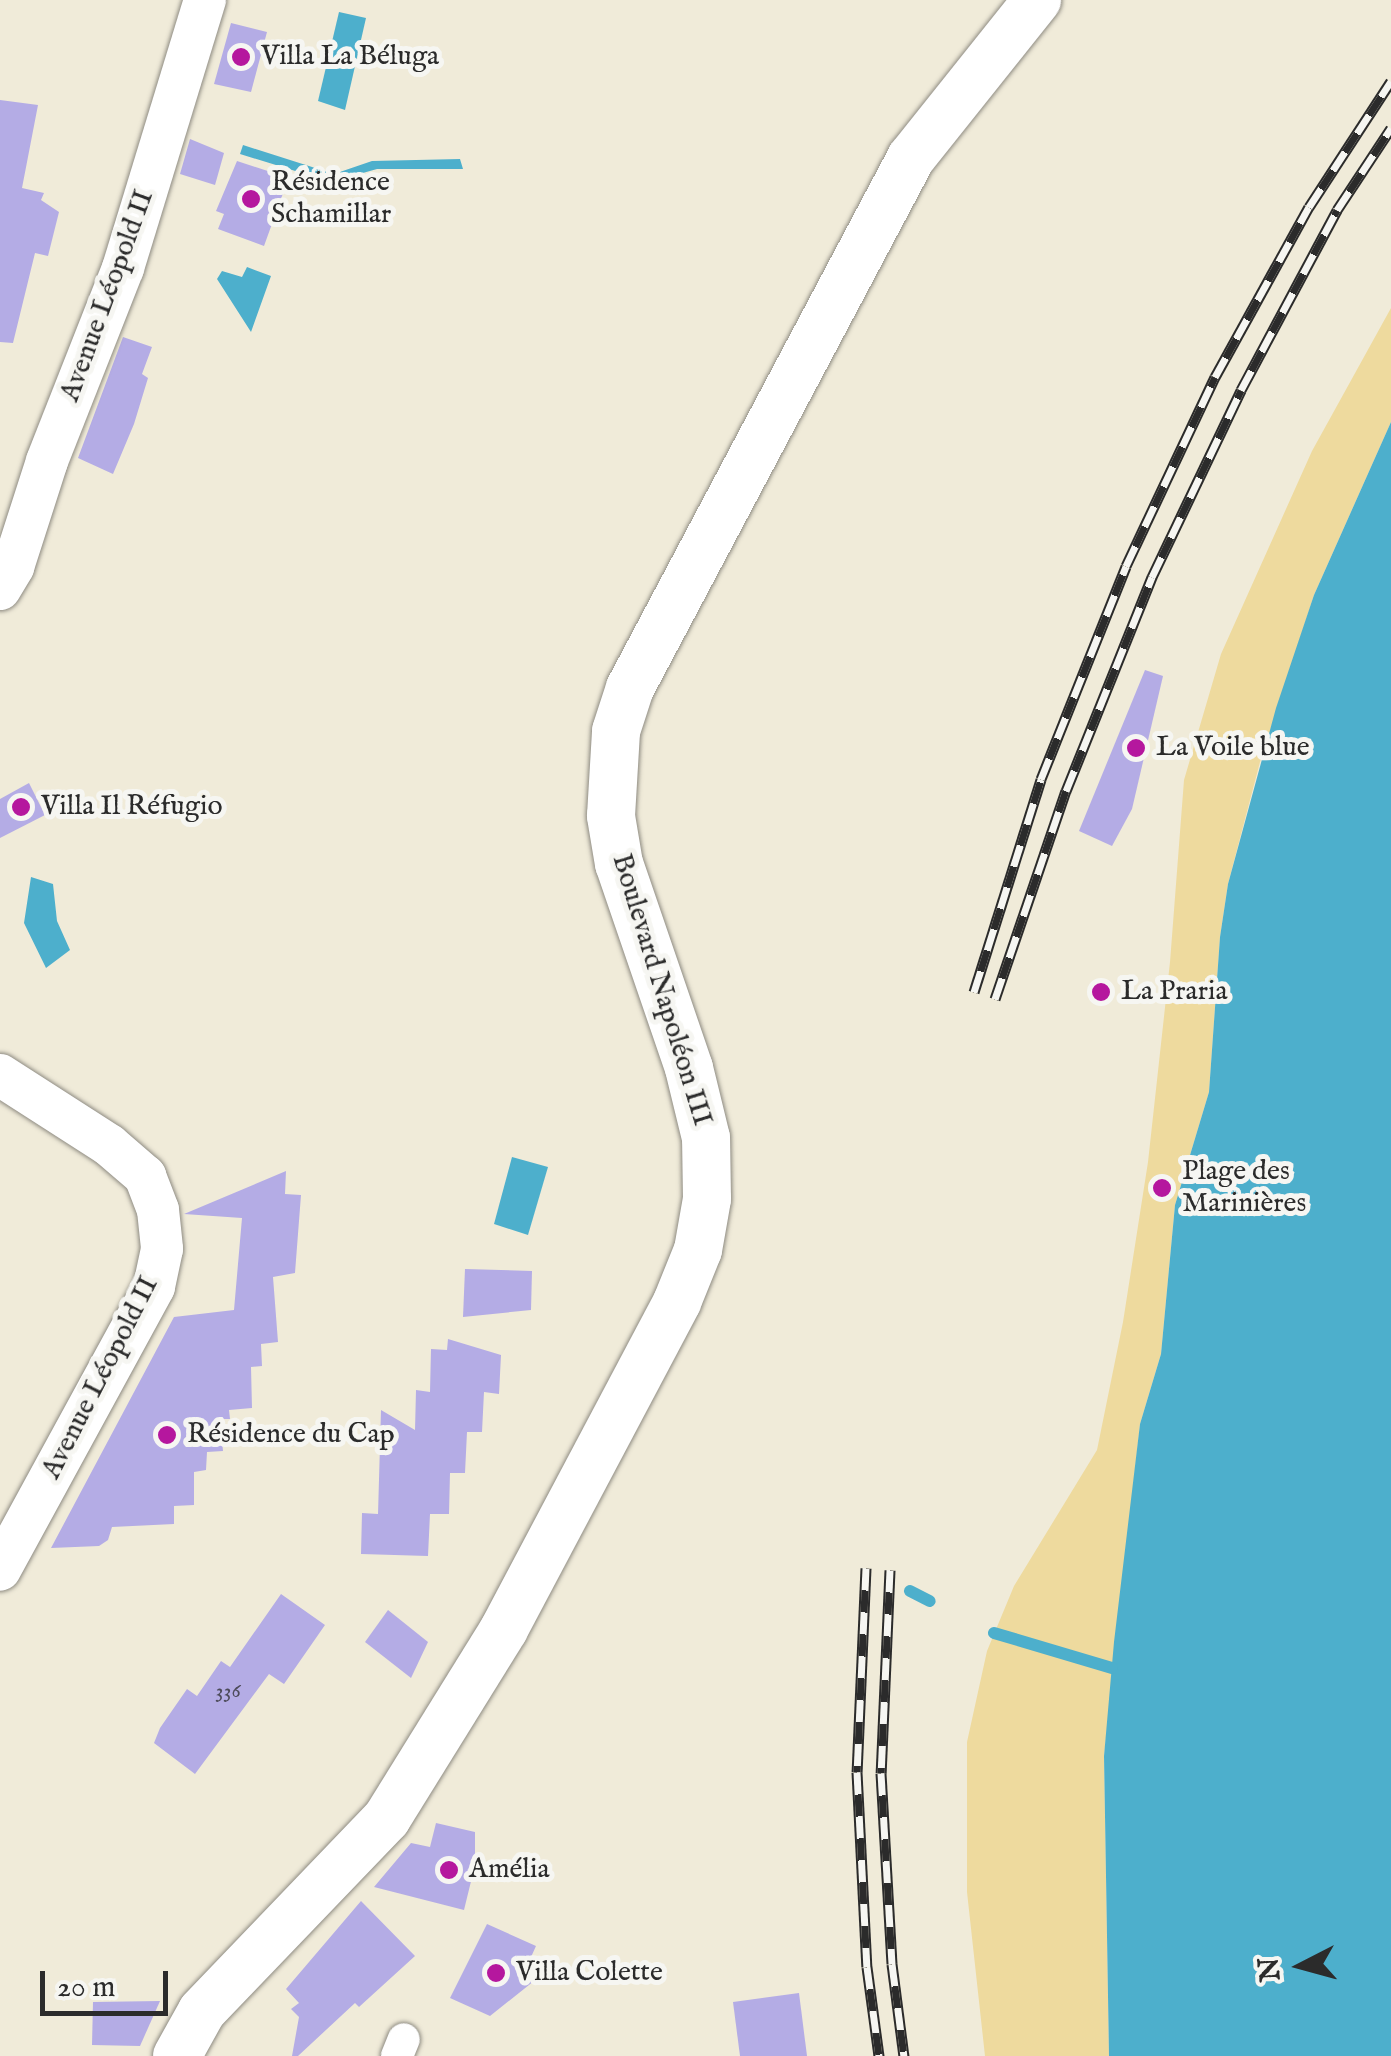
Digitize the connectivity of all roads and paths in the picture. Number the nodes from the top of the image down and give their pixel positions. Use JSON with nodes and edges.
{"nodes":[{"id":1,"x":205,"y":0,"type":"edge"},
{"id":2,"x":1037,"y":0,"type":"edge"},
{"id":3,"x":0,"y":589,"type":"edge"},
{"id":4,"x":0,"y":1075,"type":"edge"},
{"id":5,"x":0,"y":1570,"type":"edge"},
{"id":6,"x":177,"y":2056,"type":"edge"}],
"edges":[{"from":1,"to":3,"type":"street","name":"Avenue Léopold II"},
{"from":2,"to":6,"type":"main road","name":"Boulevard Napoléon III"},
{"from":4,"to":5,"type":"street","name":"Avenue Léopold II"}]}
